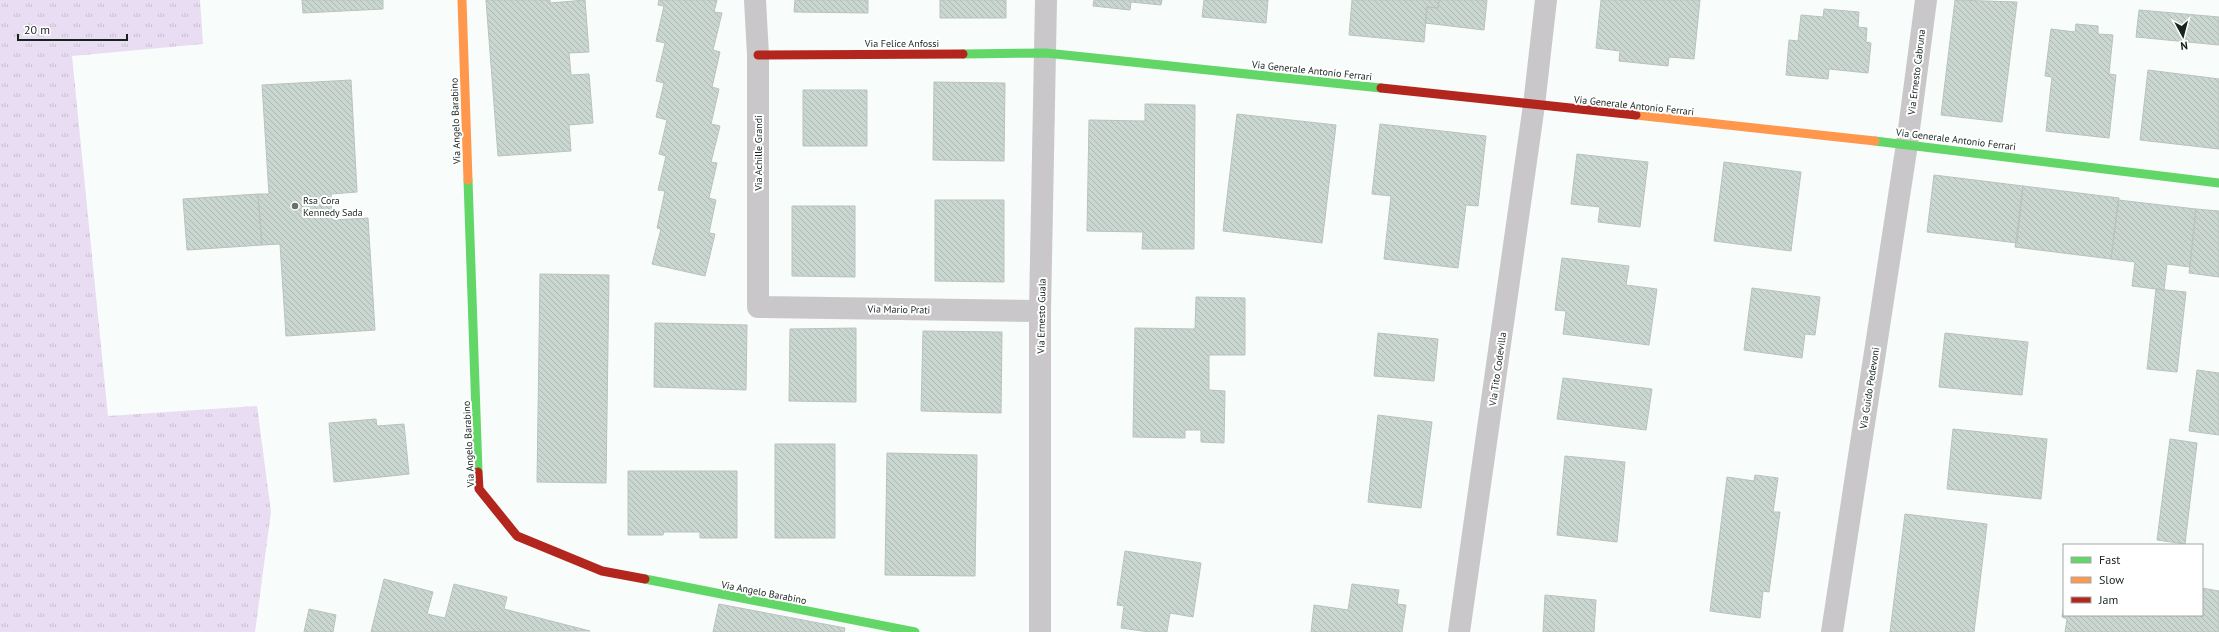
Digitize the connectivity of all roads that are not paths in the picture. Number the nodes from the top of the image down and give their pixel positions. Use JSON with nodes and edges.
{"nodes":[{"id":1,"x":462,"y":0,"type":"edge"},
{"id":2,"x":755,"y":0,"type":"edge"},
{"id":3,"x":1046,"y":0,"type":"edge"},
{"id":4,"x":1546,"y":0,"type":"edge"},
{"id":5,"x":1926,"y":0,"type":"edge"},
{"id":6,"x":1046,"y":53,"type":"junction"},
{"id":7,"x":758,"y":55,"type":"junction"},
{"id":8,"x":1534,"y":105,"type":"junction"},
{"id":9,"x":1907,"y":144,"type":"junction"},
{"id":10,"x":2219,"y":183,"type":"edge"},
{"id":11,"x":758,"y":307,"type":"joint"},
{"id":12,"x":1040,"y":311,"type":"junction"},
{"id":13,"x":915,"y":632,"type":"edge"},
{"id":14,"x":1040,"y":632,"type":"edge"},
{"id":15,"x":1460,"y":632,"type":"edge"},
{"id":16,"x":1832,"y":632,"type":"edge"}],
"edges":[{"from":1,"to":13,"type":"street","name":"Via Angelo Barabino"},
{"from":2,"to":7,"type":"street","name":"Via Achille Grandi"},
{"from":3,"to":6,"type":"street","name":"Via Ernesto Guala"},
{"from":4,"to":8,"type":"street","name":"Via Tito Codevilla"},
{"from":5,"to":9,"type":"street","name":"Via Ernesto Cabruna"},
{"from":6,"to":7,"type":"street","name":"Via Felice Anfossi"},
{"from":6,"to":8,"type":"street","name":"Via Generale Antonio Ferrari"},
{"from":6,"to":12,"type":"street","name":"Via Ernesto Guala"},
{"from":7,"to":11,"type":"street","name":"Via Achille Grandi"},
{"from":8,"to":9,"type":"street","name":"Via Generale Antonio Ferrari"},
{"from":8,"to":15,"type":"street","name":"Via Tito Codevilla"},
{"from":9,"to":10,"type":"street","name":"Via Generale Antonio Ferrari"},
{"from":9,"to":16,"type":"street","name":"Via Guido Pedevoni"},
{"from":11,"to":12,"type":"street","name":"Via Mario Prati"},
{"from":12,"to":14,"type":"street","name":"Via Ernesto Guala"}]}
